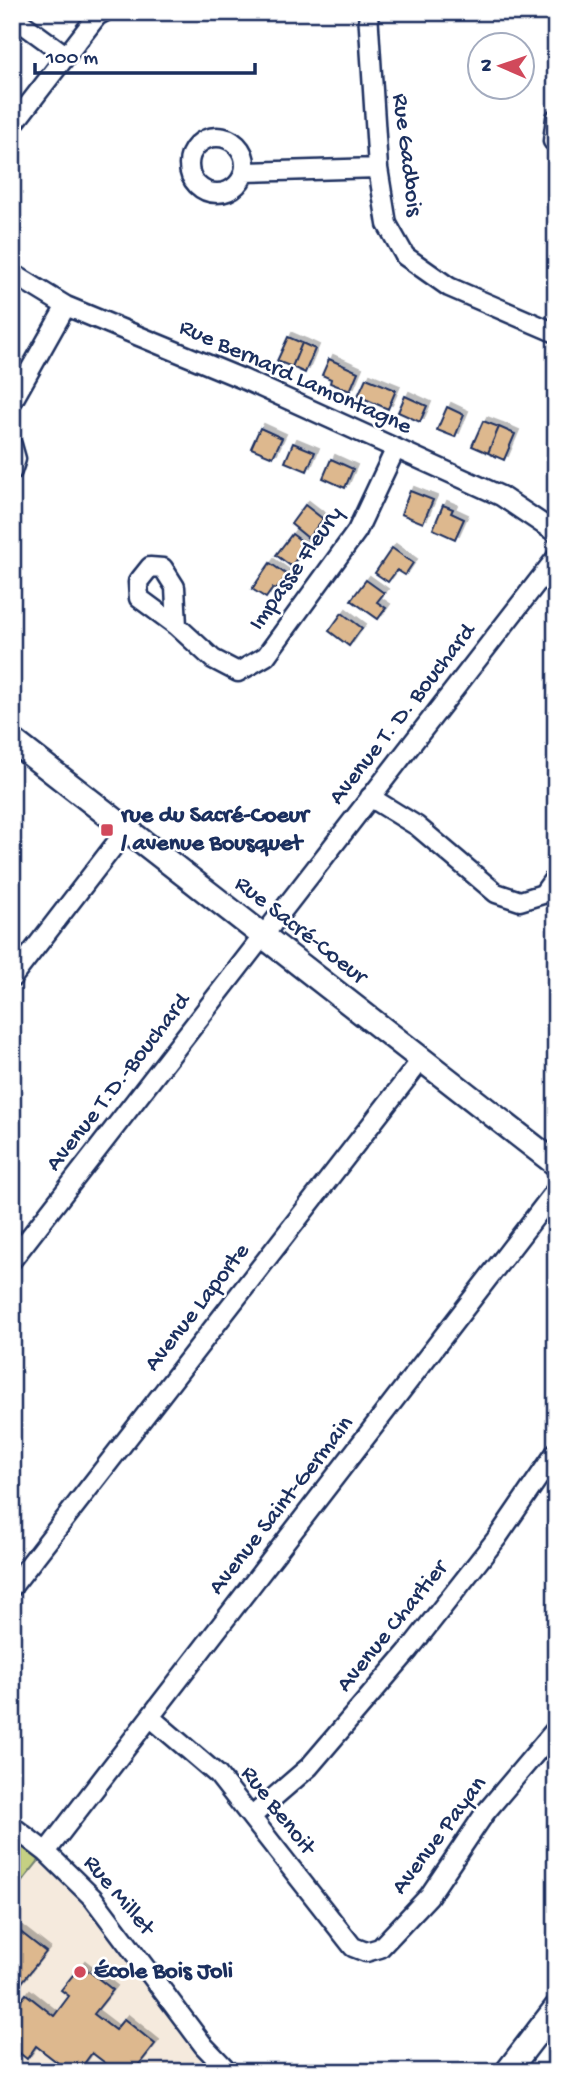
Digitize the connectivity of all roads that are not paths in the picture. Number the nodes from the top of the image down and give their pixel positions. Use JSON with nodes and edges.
{"nodes":[{"id":1,"x":104,"y":12,"type":"edge"},
{"id":2,"x":368,"y":12,"type":"edge"},
{"id":3,"x":12,"y":16,"type":"edge"},
{"id":4,"x":67,"y":56,"type":"junction"},
{"id":5,"x":556,"y":118,"type":"edge"},
{"id":6,"x":12,"y":126,"type":"edge"},
{"id":7,"x":556,"y":144,"type":"edge"},
{"id":8,"x":378,"y":168,"type":"junction"},
{"id":9,"x":244,"y":172,"type":"dead end"},
{"id":10,"x":12,"y":273,"type":"edge"},
{"id":11,"x":66,"y":306,"type":"junction"},
{"id":12,"x":556,"y":333,"type":"edge"},
{"id":13,"x":12,"y":402,"type":"edge"},
{"id":14,"x":12,"y":445,"type":"edge"},
{"id":15,"x":395,"y":450,"type":"junction"},
{"id":16,"x":12,"y":471,"type":"edge"},
{"id":17,"x":556,"y":533,"type":"edge"},
{"id":18,"x":556,"y":558,"type":"edge"},
{"id":19,"x":177,"y":626,"type":"dead end"},
{"id":20,"x":12,"y":740,"type":"edge"},
{"id":21,"x":370,"y":797,"type":"junction"},
{"id":22,"x":127,"y":829,"type":"junction"},
{"id":23,"x":556,"y":876,"type":"edge"},
{"id":24,"x":264,"y":937,"type":"junction"},
{"id":25,"x":15,"y":968,"type":"edge"},
{"id":26,"x":422,"y":1059,"type":"junction"},
{"id":27,"x":556,"y":1164,"type":"edge"},
{"id":28,"x":556,"y":1191,"type":"edge"},
{"id":29,"x":12,"y":1260,"type":"edge"},
{"id":30,"x":556,"y":1452,"type":"edge"},
{"id":31,"x":12,"y":1587,"type":"edge"},
{"id":32,"x":150,"y":1717,"type":"junction"},
{"id":33,"x":556,"y":1729,"type":"edge"},
{"id":34,"x":251,"y":1817,"type":"junction"},
{"id":35,"x":12,"y":1826,"type":"edge"},
{"id":36,"x":46,"y":1853,"type":"junction"},
{"id":37,"x":353,"y":1947,"type":"joint"},
{"id":38,"x":556,"y":2008,"type":"edge"},
{"id":39,"x":229,"y":2072,"type":"edge"},
{"id":40,"x":507,"y":2072,"type":"edge"}],
"edges":[{"from":1,"to":4,"type":"street"},
{"from":2,"to":8,"type":"street","name":"Rue Gadbois"},
{"from":3,"to":4,"type":"street"},
{"from":4,"to":6,"type":"street"},
{"from":5,"to":7,"type":"street"},
{"from":8,"to":9,"type":"street"},
{"from":8,"to":12,"type":"street","name":"Rue Gadbois"},
{"from":10,"to":11,"type":"street","name":"Rue Bernard Lamontagne"},
{"from":11,"to":13,"type":"street"},
{"from":11,"to":15,"type":"street","name":"Rue Bernard Lamontagne"},
{"from":14,"to":16,"type":"street"},
{"from":15,"to":17,"type":"street","name":"Rue Bernard Lamontagne"},
{"from":15,"to":19,"type":"street","name":"Impasse Fleury"},
{"from":18,"to":21,"type":"street","name":"Avenue T. D. Bouchard"},
{"from":20,"to":22,"type":"street","name":"Rue Sacré-Coeur"},
{"from":21,"to":23,"type":"street"},
{"from":21,"to":24,"type":"street","name":"Avenue T. D. Bouchard"},
{"from":22,"to":24,"type":"street","name":"Rue Sacré-Coeur"},
{"from":22,"to":25,"type":"street"},
{"from":24,"to":26,"type":"street","name":"Rue Sacré-Coeur"},
{"from":24,"to":29,"type":"street","name":"Avenue T.D.-Bouchard"},
{"from":26,"to":27,"type":"street","name":"Rue Sacré-Coeur"},
{"from":26,"to":31,"type":"street","name":"Avenue Laporte"},
{"from":28,"to":32,"type":"street","name":"Avenue Saint-Germain"},
{"from":30,"to":34,"type":"street","name":"Avenue Chartier"},
{"from":32,"to":34,"type":"street","name":"Rue Benoit"},
{"from":32,"to":36,"type":"street","name":"Avenue Saint-Germain"},
{"from":33,"to":37,"type":"street","name":"Avenue Payan"},
{"from":34,"to":37,"type":"street","name":"Rue Benoit"},
{"from":35,"to":36,"type":"street","name":"Rue Millet"},
{"from":36,"to":39,"type":"street","name":"Rue Millet"},
{"from":38,"to":40,"type":"street"}]}
